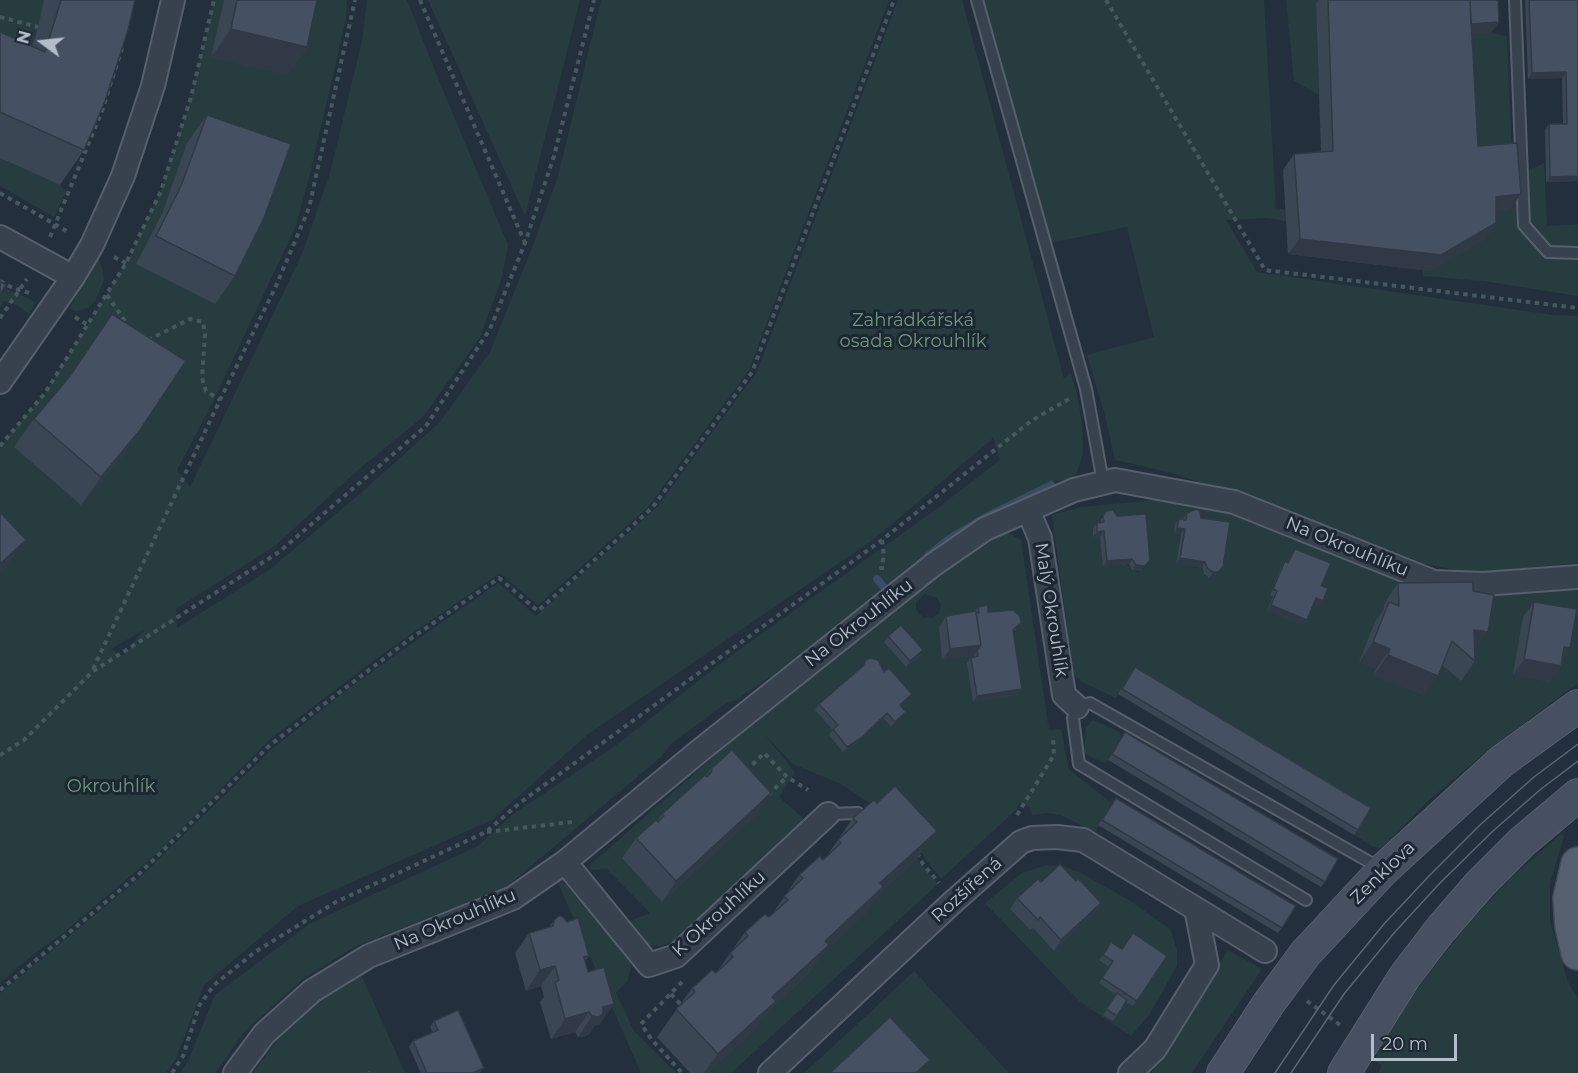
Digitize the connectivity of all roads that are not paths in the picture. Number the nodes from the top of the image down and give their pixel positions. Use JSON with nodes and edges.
{"nodes":[{"id":1,"x":173,"y":0,"type":"edge"},
{"id":2,"x":977,"y":0,"type":"edge"},
{"id":3,"x":1515,"y":0,"type":"edge"},
{"id":4,"x":0,"y":237,"type":"edge"},
{"id":5,"x":1578,"y":253,"type":"edge"},
{"id":6,"x":73,"y":277,"type":"junction"},
{"id":7,"x":0,"y":382,"type":"edge"},
{"id":8,"x":1103,"y":482,"type":"junction"},
{"id":9,"x":1028,"y":510,"type":"junction"},
{"id":10,"x":1578,"y":577,"type":"edge"},
{"id":11,"x":1578,"y":706,"type":"edge"},
{"id":12,"x":1077,"y":707,"type":"junction"},
{"id":13,"x":1578,"y":795,"type":"edge"},
{"id":14,"x":858,"y":813,"type":"edge"},
{"id":15,"x":828,"y":814,"type":"joint"},
{"id":16,"x":565,"y":862,"type":"junction"},
{"id":17,"x":1578,"y":864,"type":"edge"},
{"id":18,"x":1383,"y":870,"type":"junction"},
{"id":19,"x":1306,"y":900,"type":"dead end"},
{"id":20,"x":1196,"y":909,"type":"junction"},
{"id":21,"x":1265,"y":951,"type":"dead end"},
{"id":22,"x":1578,"y":953,"type":"edge"},
{"id":23,"x":235,"y":1073,"type":"edge"},
{"id":24,"x":770,"y":1073,"type":"edge"},
{"id":25,"x":1130,"y":1073,"type":"edge"},
{"id":26,"x":1223,"y":1073,"type":"edge"},
{"id":27,"x":1344,"y":1073,"type":"edge"}],
"edges":[{"from":1,"to":6,"type":"street"},
{"from":2,"to":8,"type":"lane"},
{"from":3,"to":5,"type":"lane"},
{"from":4,"to":6,"type":"street"},
{"from":6,"to":7,"type":"street"},
{"from":8,"to":9,"type":"street","name":"Na Okrouhlíku"},
{"from":8,"to":10,"type":"street","name":"Na Okrouhlíku"},
{"from":9,"to":12,"type":"street","name":"Malý Okrouhlík"},
{"from":9,"to":16,"type":"street","name":"Na Okrouhlíku"},
{"from":11,"to":18,"type":"main road","name":"Zenklova"},
{"from":12,"to":18,"type":"lane"},
{"from":12,"to":19,"type":"lane"},
{"from":13,"to":27,"type":"main road"},
{"from":14,"to":15,"type":"lane"},
{"from":15,"to":16,"type":"street","name":"K Okrouhlíku"},
{"from":16,"to":23,"type":"street","name":"Na Okrouhlíku"},
{"from":17,"to":22,"type":"main road"},
{"from":18,"to":26,"type":"main road","name":"Zenklova"},
{"from":20,"to":21,"type":"street","name":"Rozšířená"},
{"from":20,"to":24,"type":"street","name":"Rozšířená"},
{"from":20,"to":25,"type":"street"}]}
